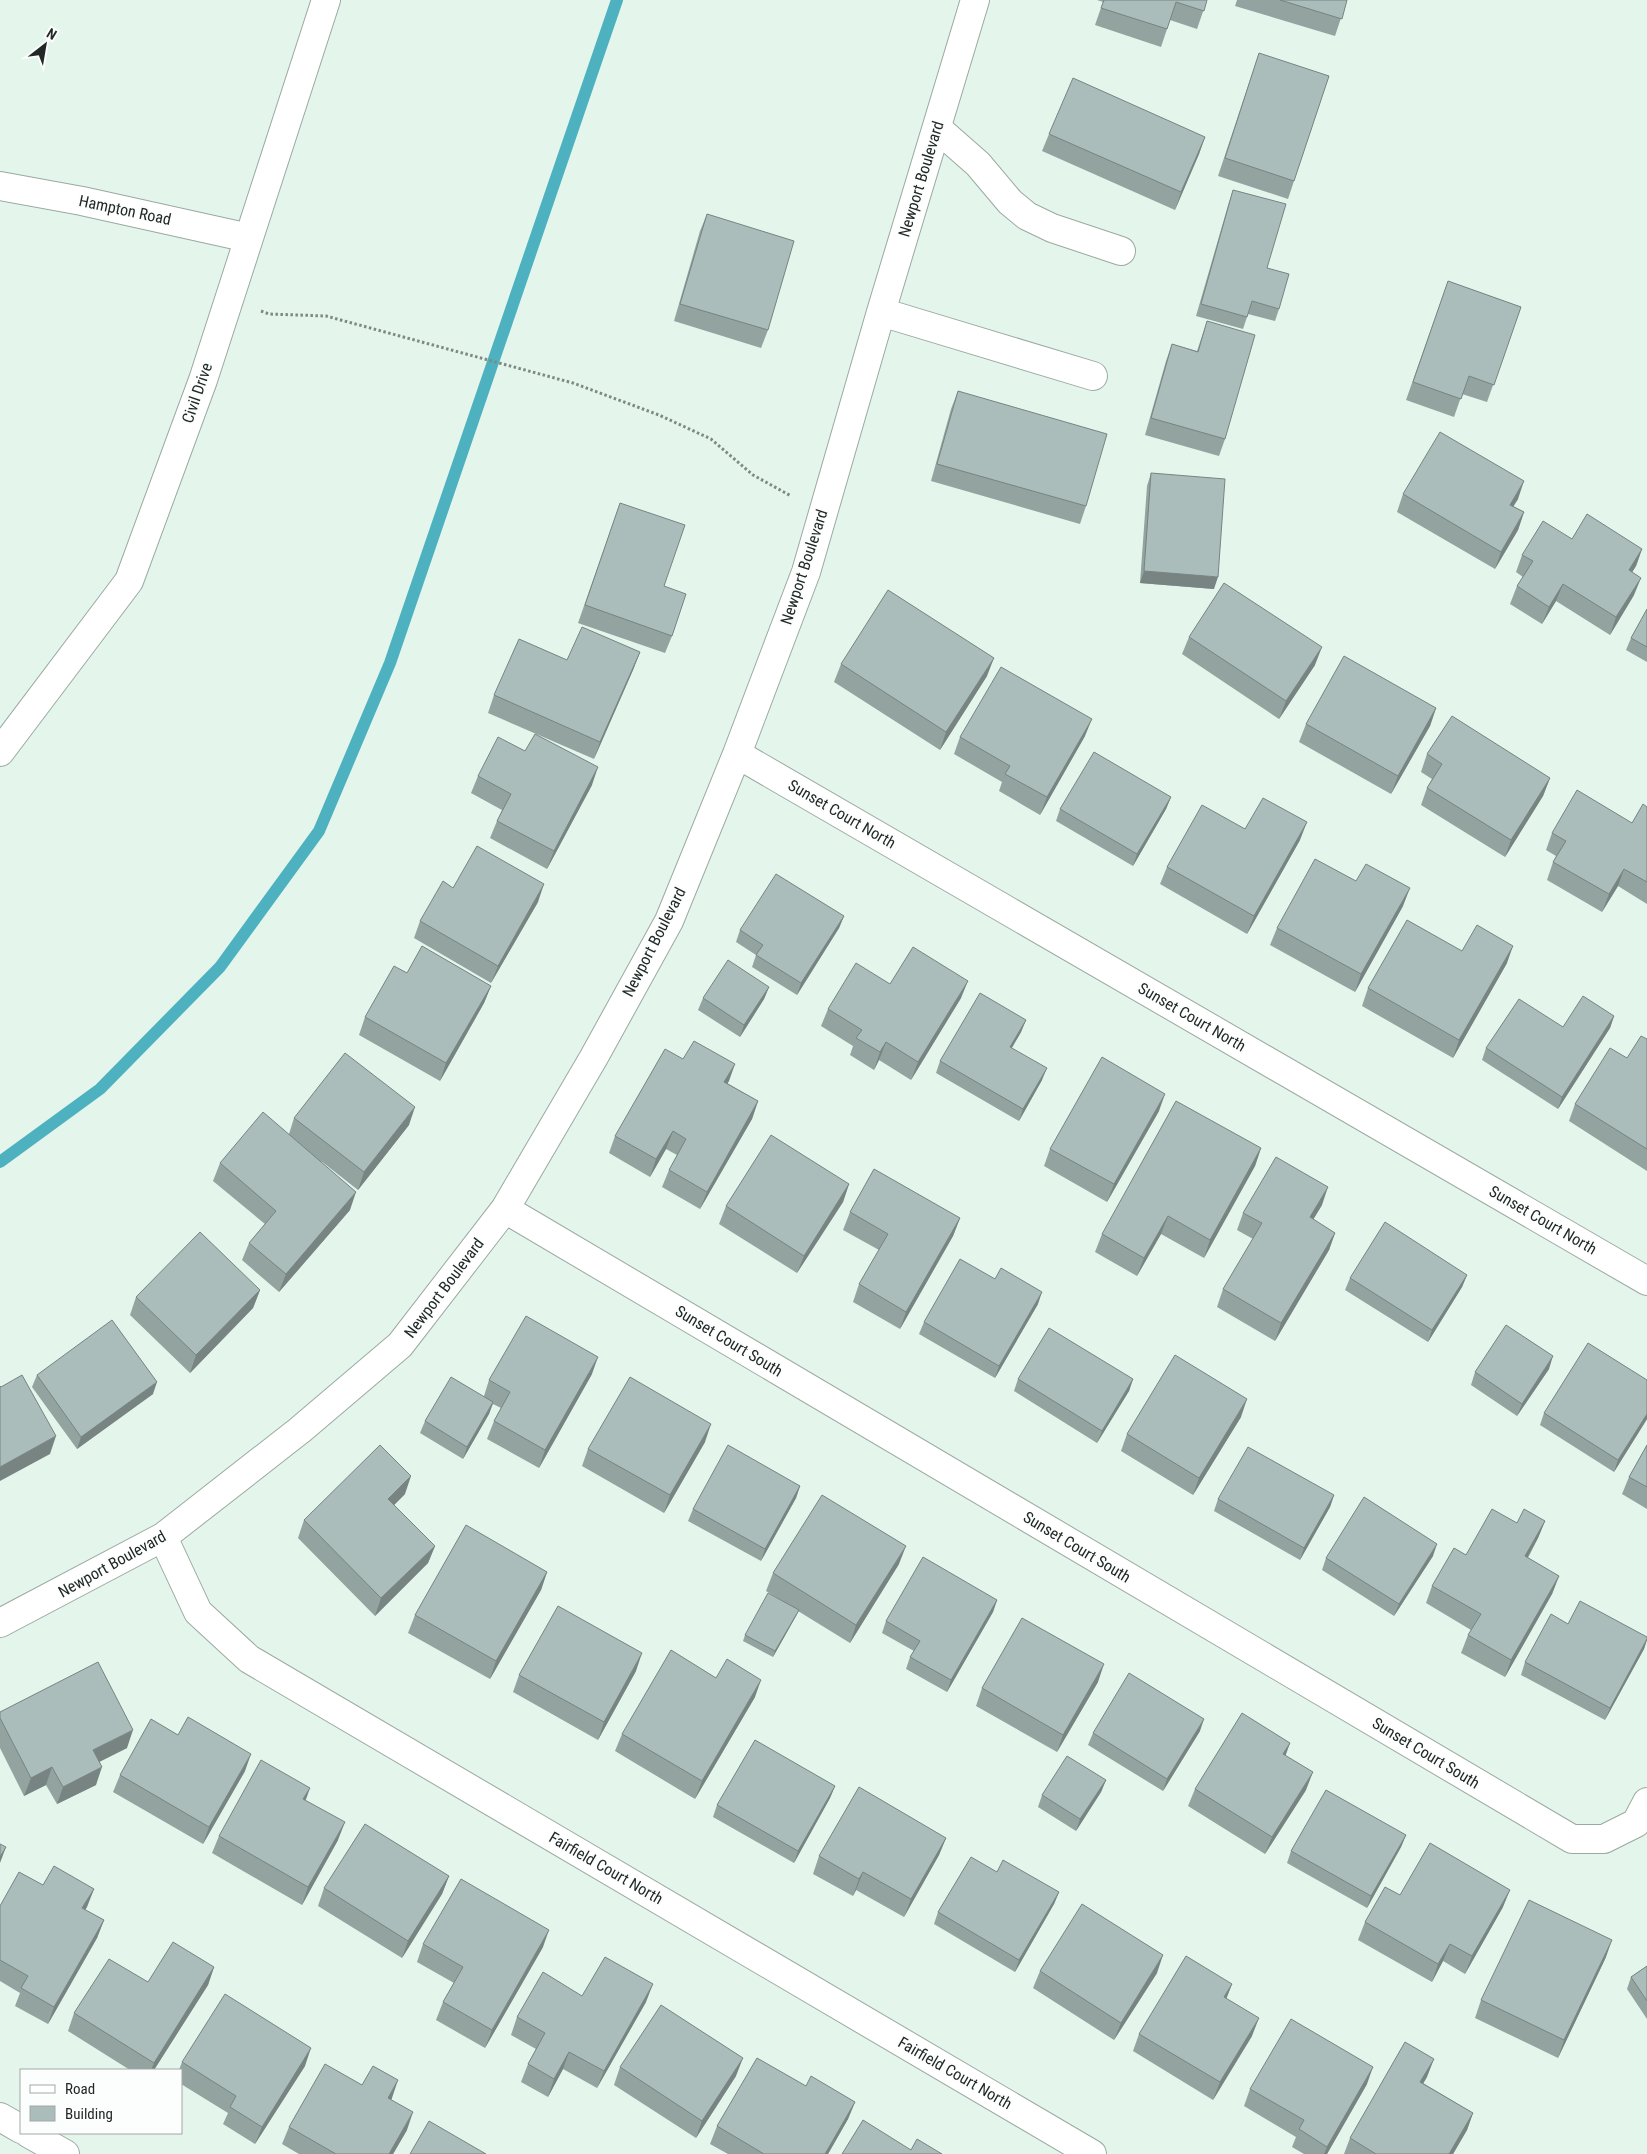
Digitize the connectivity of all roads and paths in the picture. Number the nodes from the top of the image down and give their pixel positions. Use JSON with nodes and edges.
{"nodes":[{"id":1,"x":326,"y":0,"type":"edge"},
{"id":2,"x":975,"y":0,"type":"edge"},
{"id":3,"x":937,"y":128,"type":"junction"},
{"id":4,"x":0,"y":186,"type":"edge"},
{"id":5,"x":249,"y":238,"type":"junction"},
{"id":6,"x":1121,"y":251,"type":"dead end"},
{"id":7,"x":229,"y":297,"type":"junction"},
{"id":8,"x":881,"y":312,"type":"junction"},
{"id":9,"x":1093,"y":376,"type":"dead end"},
{"id":10,"x":824,"y":510,"type":"junction"},
{"id":11,"x":0,"y":752,"type":"edge"},
{"id":12,"x":737,"y":754,"type":"junction"},
{"id":13,"x":504,"y":1209,"type":"junction"},
{"id":14,"x":1647,"y":1281,"type":"edge"},
{"id":15,"x":163,"y":1538,"type":"junction"},
{"id":16,"x":0,"y":1623,"type":"edge"},
{"id":17,"x":1647,"y":1802,"type":"edge"},
{"id":18,"x":0,"y":2117,"type":"edge"},
{"id":19,"x":20,"y":2128,"type":"edge"},
{"id":20,"x":30,"y":2134,"type":"edge"},
{"id":21,"x":65,"y":2154,"type":"edge"},
{"id":22,"x":1092,"y":2154,"type":"edge"}],
"edges":[{"from":1,"to":5,"type":"street","name":"Civil Drive"},
{"from":2,"to":3,"type":"street","name":"Newport Boulevard"},
{"from":3,"to":6,"type":"street"},
{"from":3,"to":8,"type":"street","name":"Newport Boulevard"},
{"from":4,"to":5,"type":"street","name":"Hampton Road"},
{"from":5,"to":7,"type":"street","name":"Civil Drive"},
{"from":7,"to":10,"type":"path"},
{"from":7,"to":11,"type":"street","name":"Civil Drive"},
{"from":8,"to":9,"type":"street"},
{"from":8,"to":10,"type":"street","name":"Newport Boulevard"},
{"from":10,"to":12,"type":"street","name":"Newport Boulevard"},
{"from":12,"to":13,"type":"street","name":"Newport Boulevard"},
{"from":12,"to":14,"type":"street","name":"Sunset Court North"},
{"from":13,"to":15,"type":"street","name":"Newport Boulevard"},
{"from":13,"to":17,"type":"street","name":"Sunset Court South"},
{"from":15,"to":16,"type":"street","name":"Newport Boulevard"},
{"from":15,"to":22,"type":"street","name":"Fairfield Court North"},
{"from":18,"to":19,"type":"street"},
{"from":20,"to":21,"type":"street"}]}
